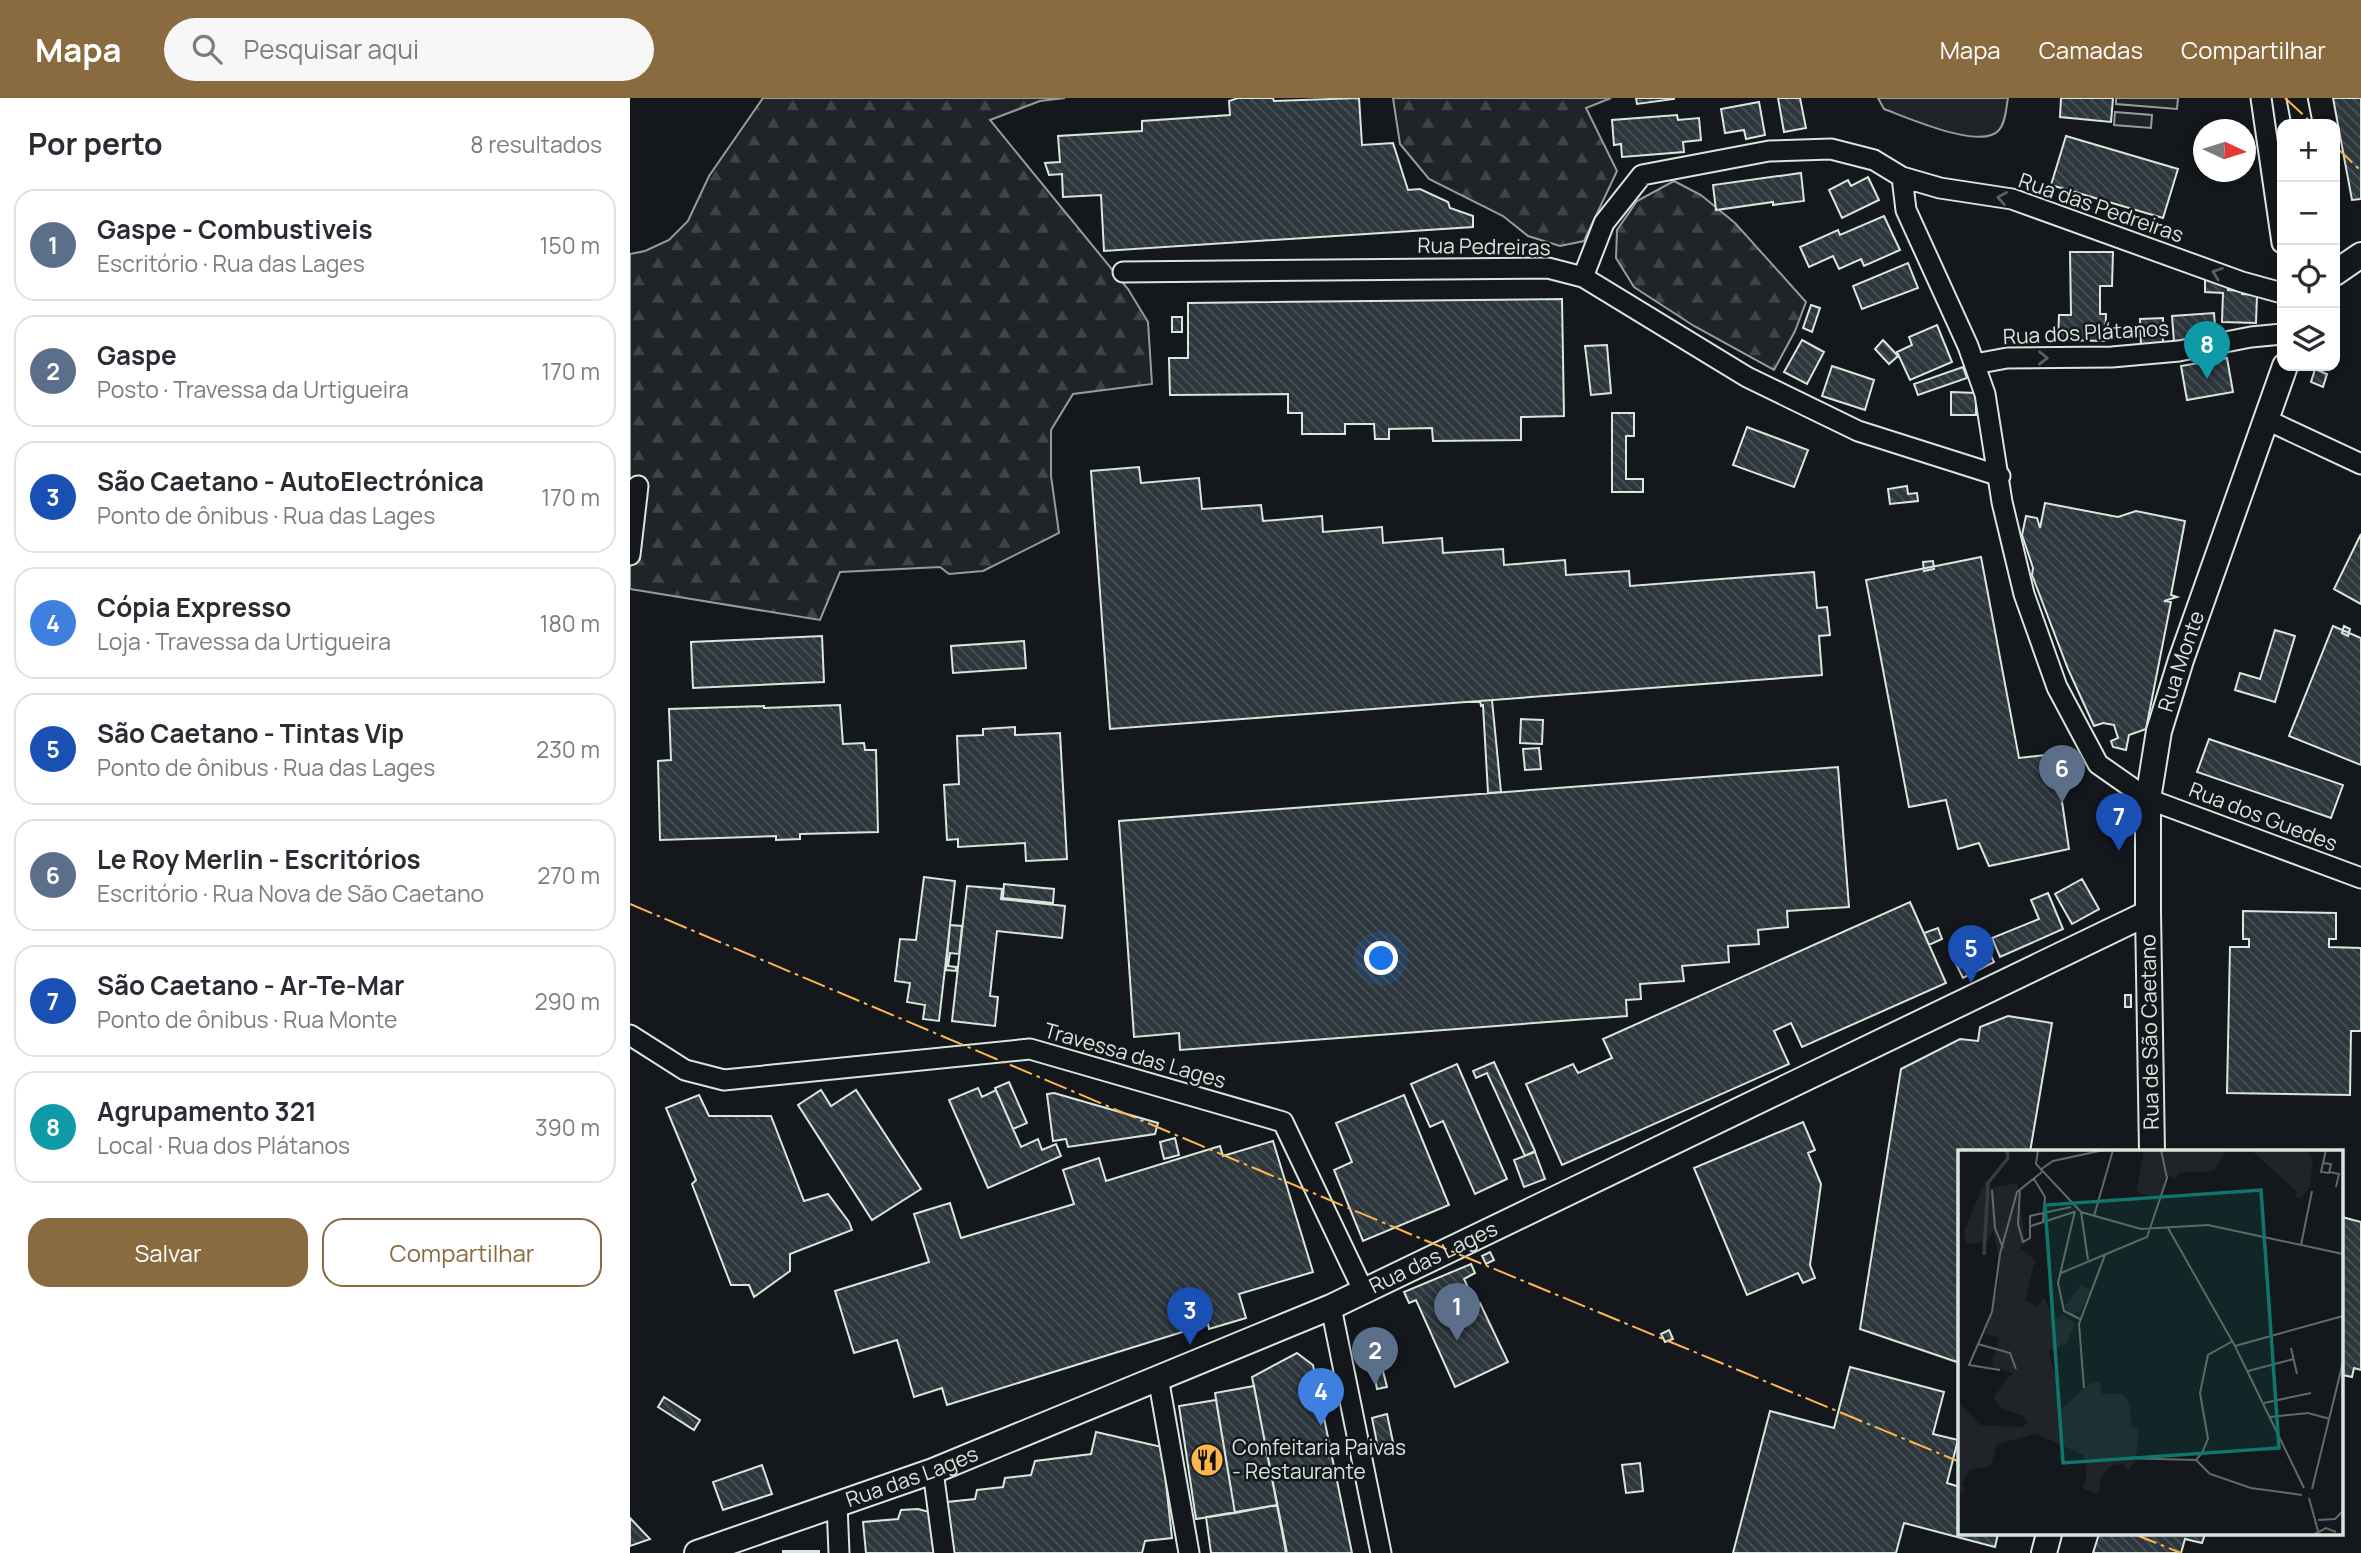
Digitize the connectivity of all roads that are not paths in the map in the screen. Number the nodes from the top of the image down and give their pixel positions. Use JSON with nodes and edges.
{"nodes":[{"id":1,"x":2261,"y":98,"type":"edge"},
{"id":2,"x":2297,"y":98,"type":"edge"},
{"id":3,"x":2301,"y":119,"type":"edge"},
{"id":4,"x":1902,"y":177,"type":"junction"},
{"id":5,"x":2277,"y":208,"type":"edge"},
{"id":6,"x":2361,"y":255,"type":"edge"},
{"id":7,"x":2340,"y":269,"type":"edge"},
{"id":8,"x":1123,"y":272,"type":"dead end"},
{"id":9,"x":1583,"y":277,"type":"junction"},
{"id":10,"x":2277,"y":292,"type":"edge"},
{"id":11,"x":2277,"y":334,"type":"edge"},
{"id":12,"x":1975,"y":364,"type":"junction"},
{"id":13,"x":2283,"y":371,"type":"edge"},
{"id":14,"x":2267,"y":421,"type":"junction"},
{"id":15,"x":2361,"y":464,"type":"edge"},
{"id":16,"x":2000,"y":476,"type":"junction"},
{"id":17,"x":638,"y":486,"type":"dead end"},
{"id":18,"x":630,"y":555,"type":"edge"},
{"id":19,"x":2148,"y":799,"type":"junction"},
{"id":20,"x":2361,"y":878,"type":"edge"},
{"id":21,"x":2148,"y":913,"type":"junction"},
{"id":22,"x":630,"y":1035,"type":"edge"},
{"id":23,"x":2152,"y":1150,"type":"edge"},
{"id":24,"x":1364,"y":1292,"type":"junction"},
{"id":25,"x":1331,"y":1307,"type":"junction"},
{"id":26,"x":1158,"y":1377,"type":"junction"},
{"id":27,"x":933,"y":1471,"type":"junction"},
{"id":28,"x":837,"y":1504,"type":"junction"},
{"id":29,"x":2048,"y":1536,"type":"edge"},
{"id":30,"x":697,"y":1553,"type":"edge"},
{"id":31,"x":839,"y":1553,"type":"edge"},
{"id":32,"x":944,"y":1553,"type":"edge"},
{"id":33,"x":1189,"y":1553,"type":"edge"},
{"id":34,"x":1381,"y":1553,"type":"edge"},
{"id":35,"x":2044,"y":1553,"type":"edge"}],
"edges":[{"from":1,"to":5,"type":"street"},
{"from":2,"to":3,"type":"street"},
{"from":4,"to":9,"type":"street"},
{"from":10,"to":4,"type":"street","name":"Rua das Pedreiras","one_way":true},
{"from":4,"to":12,"type":"street","name":"Rua dos Guedes"},
{"from":6,"to":7,"type":"main road"},
{"from":8,"to":9,"type":"street","name":"Rua Pedreiras"},
{"from":9,"to":16,"type":"street","name":"Rua Pedreiras"},
{"from":12,"to":11,"type":"street","name":"Rua dos Plátanos","one_way":true},
{"from":12,"to":16,"type":"street","name":"Rua dos Guedes"},
{"from":13,"to":14,"type":"main road","name":"Rua Monte"},
{"from":14,"to":15,"type":"street"},
{"from":14,"to":19,"type":"main road","name":"Rua Monte"},
{"from":16,"to":19,"type":"street","name":"Rua dos Guedes"},
{"from":17,"to":18,"type":"street"},
{"from":19,"to":20,"type":"street","name":"Rua dos Guedes"},
{"from":19,"to":21,"type":"main road","name":"Rua Monte"},
{"from":21,"to":23,"type":"main road","name":"Rua de São Caetano"},
{"from":21,"to":24,"type":"main road","name":"Rua das Lages"},
{"from":22,"to":24,"type":"street","name":"Travessa das Lages"},
{"from":24,"to":25,"type":"main road","name":"Rua das Lages"},
{"from":25,"to":26,"type":"main road","name":"Rua das Lages"},
{"from":25,"to":34,"type":"street"},
{"from":26,"to":27,"type":"main road","name":"Rua das Lages"},
{"from":26,"to":33,"type":"street"},
{"from":27,"to":28,"type":"main road","name":"Rua das Lages"},
{"from":27,"to":32,"type":"street"},
{"from":28,"to":30,"type":"main road","name":"Rua das Lages"},
{"from":28,"to":31,"type":"street"},
{"from":29,"to":35,"type":"main road"}]}
